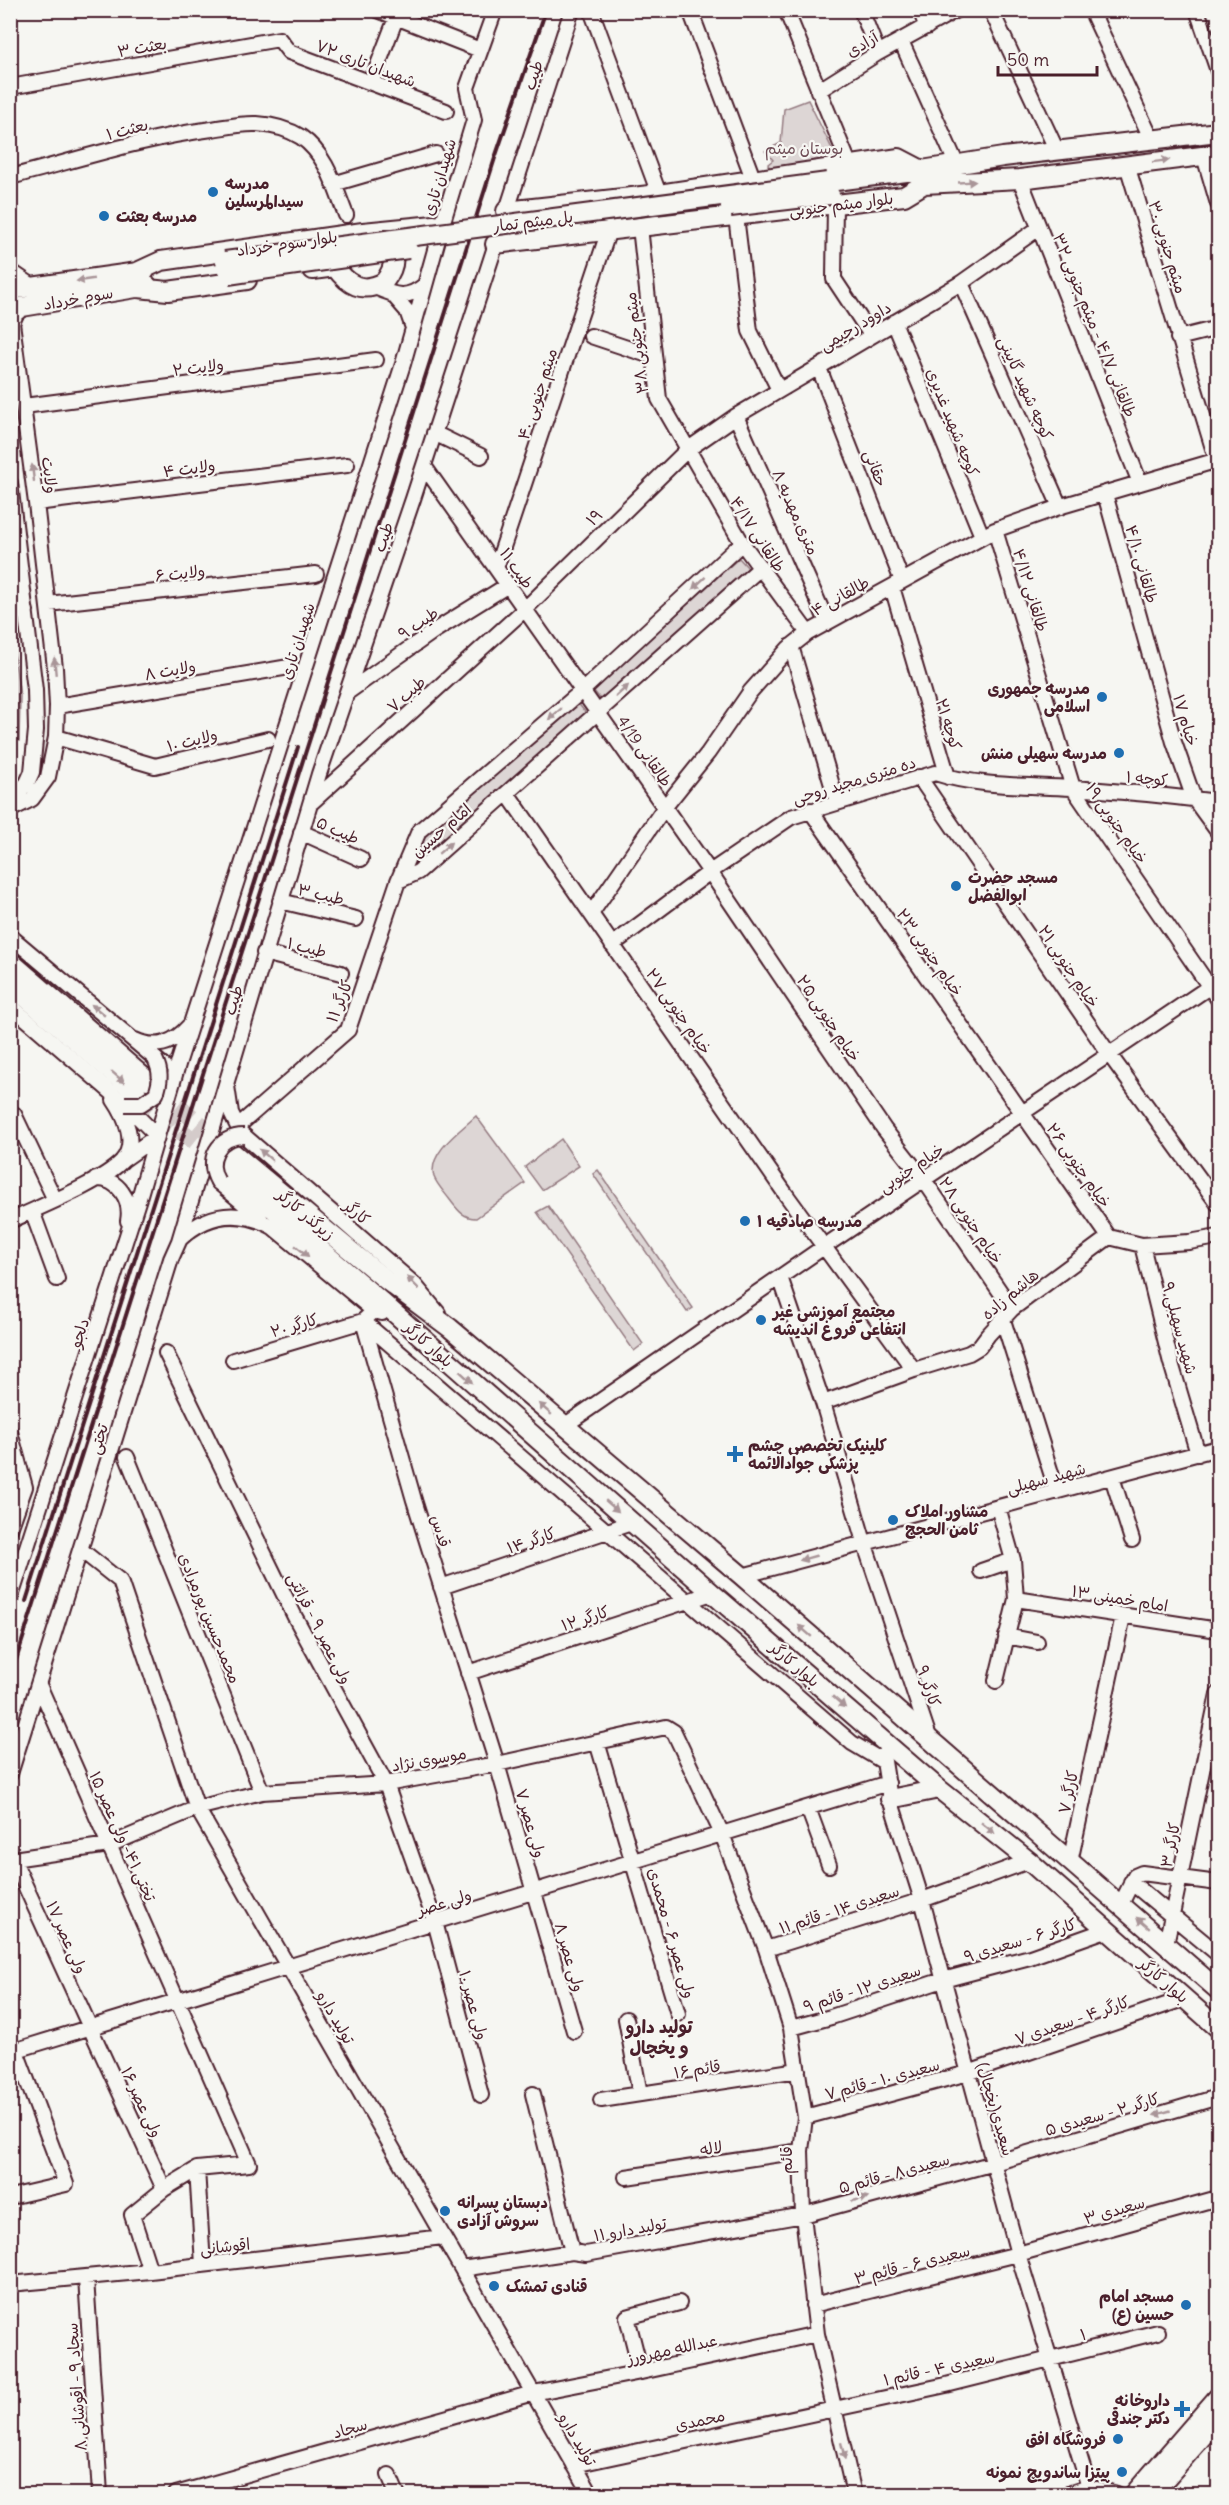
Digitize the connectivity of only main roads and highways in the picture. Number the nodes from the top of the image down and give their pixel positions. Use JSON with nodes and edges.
{"nodes":[{"id":1,"x":1218,"y":132,"type":"edge"},
{"id":2,"x":1211,"y":155,"type":"edge"},
{"id":3,"x":923,"y":177,"type":"junction"},
{"id":4,"x":831,"y":194,"type":"junction"},
{"id":5,"x":548,"y":207,"type":"junction"},
{"id":6,"x":506,"y":211,"type":"road end"},
{"id":7,"x":441,"y":225,"type":"road end"},
{"id":8,"x":363,"y":232,"type":"junction"},
{"id":9,"x":550,"y":238,"type":"junction"},
{"id":10,"x":495,"y":244,"type":"road end"},
{"id":11,"x":10,"y":273,"type":"edge"},
{"id":12,"x":140,"y":280,"type":"junction"},
{"id":13,"x":32,"y":288,"type":"junction"},
{"id":14,"x":10,"y":290,"type":"edge"},
{"id":15,"x":14,"y":315,"type":"edge"},
{"id":16,"x":10,"y":961,"type":"edge"},
{"id":17,"x":10,"y":984,"type":"edge"},
{"id":18,"x":386,"y":1280,"type":"joint"},
{"id":19,"x":375,"y":1304,"type":"joint"},
{"id":20,"x":564,"y":1425,"type":"junction"},
{"id":21,"x":545,"y":1447,"type":"junction"},
{"id":22,"x":939,"y":1789,"type":"junction"},
{"id":23,"x":889,"y":1791,"type":"road end"},
{"id":24,"x":1218,"y":1990,"type":"edge"},
{"id":25,"x":1218,"y":2028,"type":"edge"},
{"id":26,"x":1216,"y":2409,"type":"edge"},
{"id":27,"x":1134,"y":2494,"type":"edge"},
{"id":28,"x":1152,"y":2494,"type":"edge"}],
"edges":[{"from":1,"to":3,"type":"main road"},
{"from":3,"to":2,"type":"main road","name":"بلوار میثم جنوبی","one_way":true},
{"from":3,"to":4,"type":"main road","name":"پل میثم تمار"},
{"from":3,"to":5,"type":"main road","name":"بلوار میثم جنوبی"},
{"from":4,"to":9,"type":"main road","name":"بلوار میثم جنوبی"},
{"from":4,"to":12,"type":"main road","name":"پل میثم تمار","bridge":true},
{"from":5,"to":6,"type":"main road","name":"بلوار میثم جنوبی"},
{"from":5,"to":9,"type":"main road"},
{"from":7,"to":8,"type":"main road","name":"بلوار سوم خرداد"},
{"from":8,"to":12,"type":"main road","name":"بلوار سوم خرداد"},
{"from":8,"to":12,"type":"main road","name":"بلوار سوم خرداد"},
{"from":9,"to":10,"type":"main road","name":"بلوار میثم جنوبی"},
{"from":11,"to":13,"type":"main road"},
{"from":12,"to":13,"type":"main road","name":"بلوار سوم خرداد","one_way":true},
{"from":12,"to":15,"type":"main road","name":"سوم خرداد"},
{"from":13,"to":14,"type":"main road","name":"بلوار سوم خرداد"},
{"from":17,"to":16,"type":"main road","one_way":true},
{"from":18,"to":19,"type":"main road","name":"زیرگذر کارگر"},
{"from":20,"to":18,"type":"main road","name":"بلوار کارگر","one_way":true},
{"from":19,"to":21,"type":"main road","name":"بلوار کارگر","one_way":true},
{"from":20,"to":21,"type":"main road"},
{"from":24,"to":20,"type":"main road","name":"بلوار کارگر","one_way":true},
{"from":21,"to":22,"type":"main road","name":"بلوار کارگر","one_way":true},
{"from":22,"to":23,"type":"main road"},
{"from":22,"to":25,"type":"main road","name":"بلوار کارگر","one_way":true},
{"from":26,"to":27,"type":"main road"},
{"from":26,"to":28,"type":"main road"}]}
